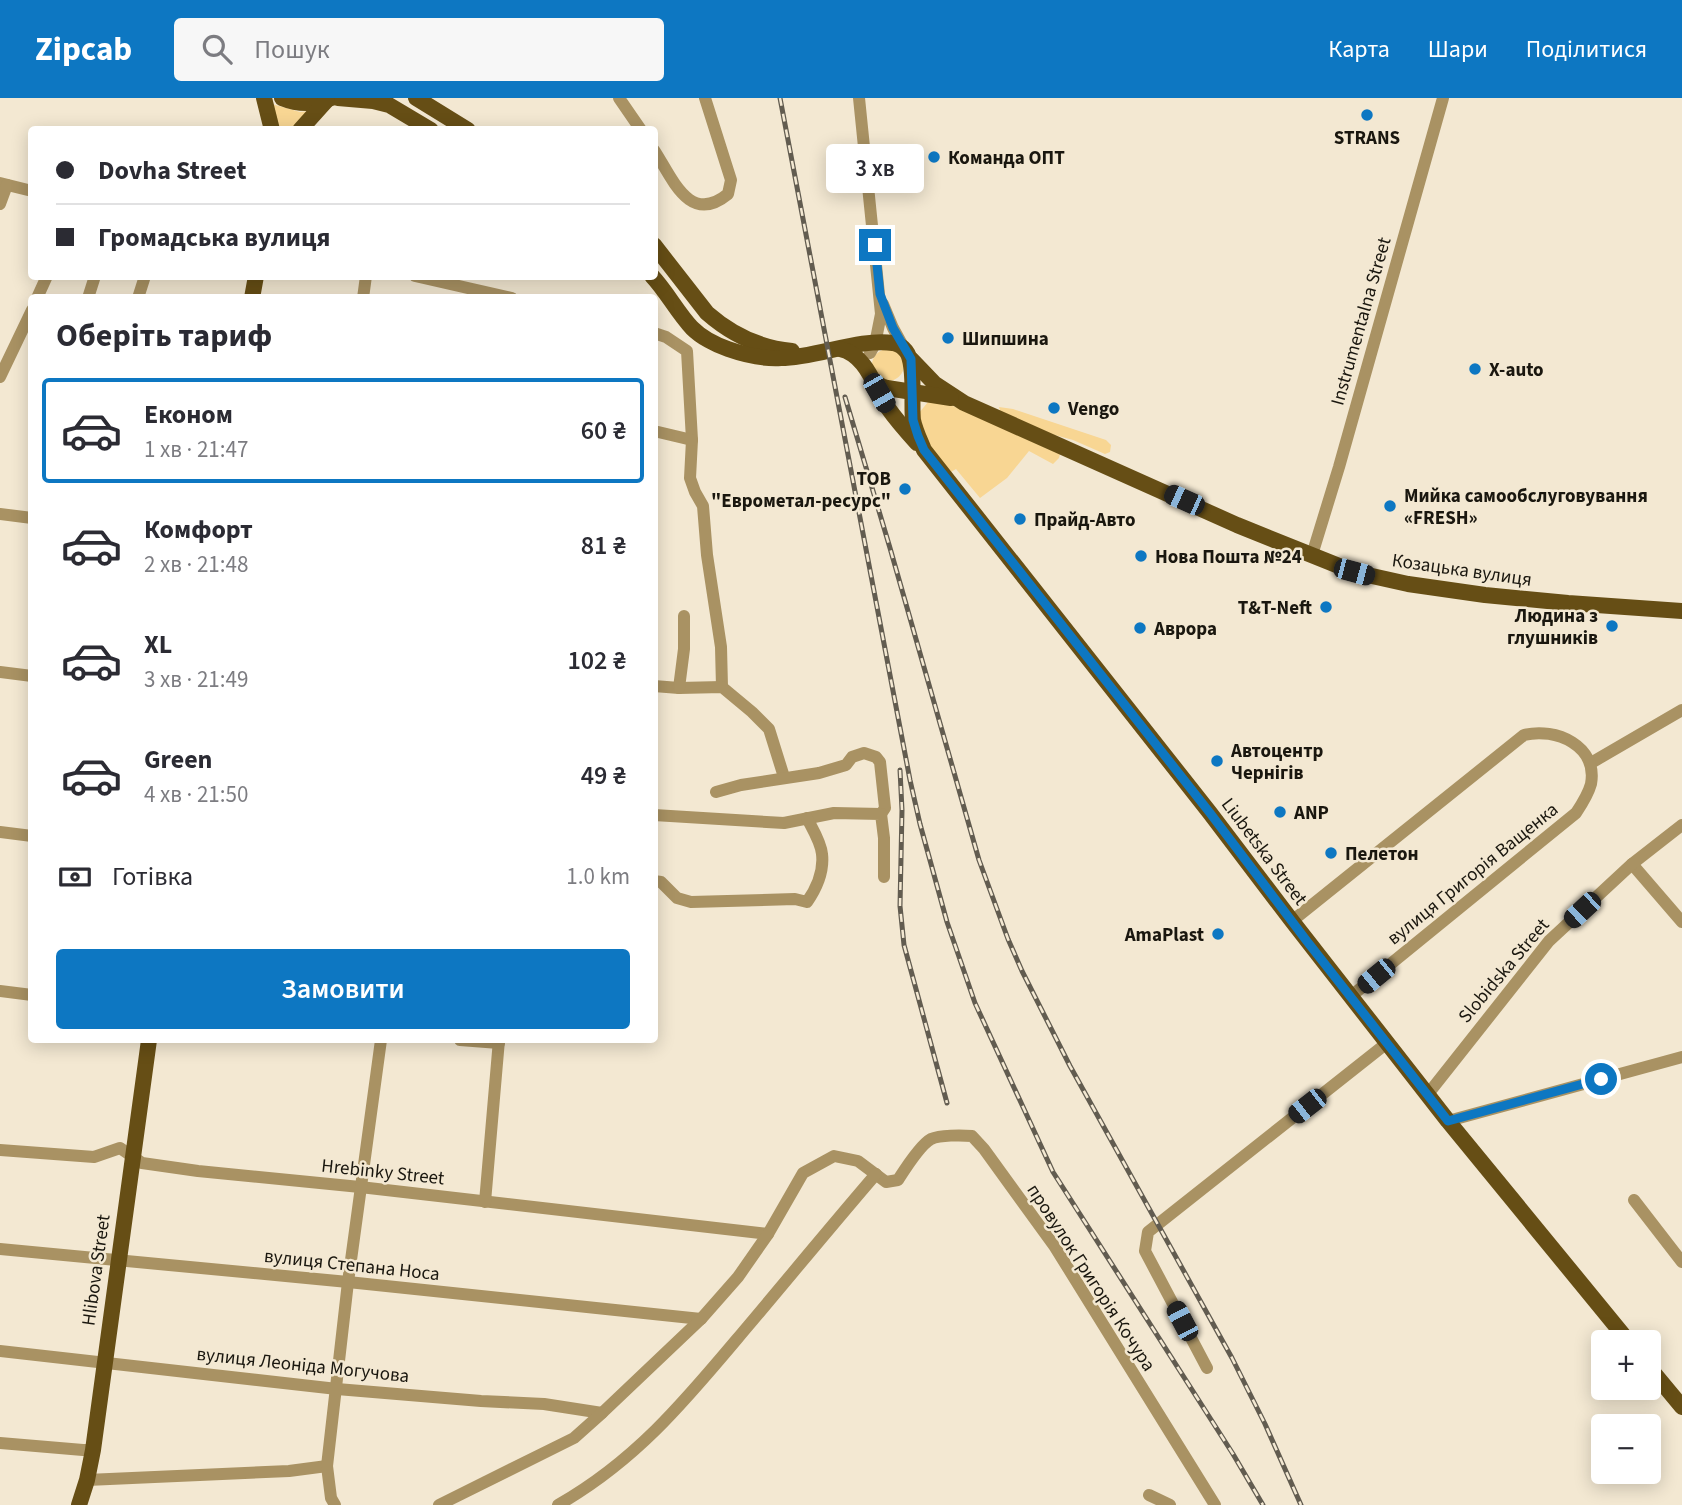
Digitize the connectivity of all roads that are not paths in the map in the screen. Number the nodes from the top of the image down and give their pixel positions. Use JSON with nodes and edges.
{"nodes":[{"id":1,"x":264,"y":98,"type":"edge"},
{"id":2,"x":282,"y":98,"type":"edge"},
{"id":3,"x":416,"y":98,"type":"edge"},
{"id":4,"x":619,"y":98,"type":"edge"},
{"id":5,"x":705,"y":98,"type":"edge"},
{"id":6,"x":859,"y":98,"type":"edge"},
{"id":7,"x":1443,"y":98,"type":"edge"},
{"id":8,"x":332,"y":99,"type":"edge"},
{"id":9,"x":271,"y":126,"type":"edge"},
{"id":10,"x":304,"y":126,"type":"edge"},
{"id":11,"x":424,"y":126,"type":"edge"},
{"id":12,"x":462,"y":126,"type":"edge"},
{"id":13,"x":638,"y":126,"type":"edge"},
{"id":14,"x":658,"y":156,"type":"edge"},
{"id":15,"x":4,"y":184,"type":"edge"},
{"id":16,"x":28,"y":190,"type":"edge"},
{"id":17,"x":0,"y":204,"type":"edge"},
{"id":18,"x":658,"y":250,"type":"edge"},
{"id":19,"x":430,"y":280,"type":"edge"},
{"id":20,"x":655,"y":280,"type":"edge"},
{"id":21,"x":482,"y":294,"type":"edge"},
{"id":22,"x":880,"y":294,"type":"junction"},
{"id":23,"x":28,"y":318,"type":"edge"},
{"id":24,"x":658,"y":334,"type":"edge"},
{"id":25,"x":847,"y":348,"type":"junction"},
{"id":26,"x":818,"y":353,"type":"junction"},
{"id":27,"x":874,"y":353,"type":"junction"},
{"id":28,"x":909,"y":358,"type":"junction"},
{"id":29,"x":0,"y":376,"type":"edge"},
{"id":30,"x":887,"y":388,"type":"junction"},
{"id":31,"x":912,"y":392,"type":"junction"},
{"id":32,"x":940,"y":395,"type":"junction"},
{"id":33,"x":957,"y":399,"type":"junction"},
{"id":34,"x":913,"y":420,"type":"junction"},
{"id":35,"x":658,"y":432,"type":"edge"},
{"id":36,"x":692,"y":440,"type":"junction"},
{"id":37,"x":924,"y":450,"type":"junction"},
{"id":38,"x":0,"y":514,"type":"edge"},
{"id":39,"x":28,"y":518,"type":"edge"},
{"id":40,"x":1312,"y":555,"type":"junction"},
{"id":41,"x":1682,"y":611,"type":"edge"},
{"id":42,"x":684,"y":616,"type":"dead end"},
{"id":43,"x":0,"y":672,"type":"edge"},
{"id":44,"x":28,"y":676,"type":"edge"},
{"id":45,"x":658,"y":686,"type":"edge"},
{"id":46,"x":722,"y":687,"type":"junction"},
{"id":47,"x":679,"y":688,"type":"junction"},
{"id":48,"x":1682,"y":710,"type":"edge"},
{"id":49,"x":1591,"y":763,"type":"junction"},
{"id":50,"x":783,"y":778,"type":"junction"},
{"id":51,"x":716,"y":792,"type":"dead end"},
{"id":52,"x":881,"y":814,"type":"junction"},
{"id":53,"x":658,"y":815,"type":"edge"},
{"id":54,"x":807,"y":818,"type":"junction"},
{"id":55,"x":1682,"y":825,"type":"edge"},
{"id":56,"x":0,"y":832,"type":"edge"},
{"id":57,"x":28,"y":836,"type":"edge"},
{"id":58,"x":1632,"y":864,"type":"junction"},
{"id":59,"x":884,"y":877,"type":"dead end"},
{"id":60,"x":658,"y":882,"type":"edge"},
{"id":61,"x":1292,"y":921,"type":"junction"},
{"id":62,"x":1682,"y":922,"type":"edge"},
{"id":63,"x":0,"y":991,"type":"edge"},
{"id":64,"x":28,"y":994,"type":"edge"},
{"id":65,"x":1350,"y":997,"type":"junction"},
{"id":66,"x":149,"y":1043,"type":"edge"},
{"id":67,"x":381,"y":1043,"type":"edge"},
{"id":68,"x":499,"y":1043,"type":"edge"},
{"id":69,"x":1387,"y":1043,"type":"junction"},
{"id":70,"x":1682,"y":1056,"type":"edge"},
{"id":71,"x":1428,"y":1094,"type":"junction"},
{"id":72,"x":1448,"y":1121,"type":"junction"},
{"id":73,"x":0,"y":1150,"type":"edge"},
{"id":74,"x":132,"y":1156,"type":"junction"},
{"id":75,"x":876,"y":1174,"type":"junction"},
{"id":76,"x":360,"y":1187,"type":"junction"},
{"id":77,"x":1634,"y":1200,"type":"dead end"},
{"id":78,"x":485,"y":1202,"type":"junction"},
{"id":79,"x":768,"y":1234,"type":"junction"},
{"id":80,"x":0,"y":1249,"type":"edge"},
{"id":81,"x":118,"y":1261,"type":"junction"},
{"id":82,"x":1682,"y":1262,"type":"edge"},
{"id":83,"x":348,"y":1282,"type":"junction"},
{"id":84,"x":701,"y":1319,"type":"junction"},
{"id":85,"x":1619,"y":1330,"type":"edge"},
{"id":86,"x":0,"y":1351,"type":"edge"},
{"id":87,"x":104,"y":1362,"type":"junction"},
{"id":88,"x":1207,"y":1368,"type":"dead end"},
{"id":89,"x":1661,"y":1382,"type":"edge"},
{"id":90,"x":337,"y":1389,"type":"junction"},
{"id":91,"x":1682,"y":1407,"type":"edge"},
{"id":92,"x":602,"y":1413,"type":"junction"},
{"id":93,"x":0,"y":1443,"type":"edge"},
{"id":94,"x":93,"y":1450,"type":"junction"},
{"id":95,"x":327,"y":1466,"type":"junction"},
{"id":96,"x":87,"y":1480,"type":"junction"},
{"id":97,"x":1149,"y":1495,"type":"dead end"},
{"id":98,"x":333,"y":1501,"type":"edge"},
{"id":99,"x":79,"y":1505,"type":"edge"},
{"id":100,"x":439,"y":1505,"type":"edge"},
{"id":101,"x":558,"y":1505,"type":"edge"},
{"id":102,"x":1170,"y":1505,"type":"edge"},
{"id":103,"x":1215,"y":1505,"type":"edge"}],
"edges":[{"from":1,"to":9,"type":"main road"},
{"from":2,"to":8,"type":"main road"},
{"from":3,"to":12,"type":"main road"},
{"from":4,"to":13,"type":"street"},
{"from":5,"to":14,"type":"street"},
{"from":6,"to":22,"type":"street"},
{"from":7,"to":40,"type":"street","name":"Instrumentalna Street"},
{"from":8,"to":10,"type":"main road"},
{"from":8,"to":11,"type":"main road"},
{"from":15,"to":16,"type":"street"},
{"from":15,"to":17,"type":"street"},
{"from":18,"to":26,"type":"main road"},
{"from":19,"to":21,"type":"street"},
{"from":20,"to":26,"type":"main road"},
{"from":22,"to":27,"type":"street"},
{"from":22,"to":28,"type":"street"},
{"from":23,"to":29,"type":"street"},
{"from":24,"to":36,"type":"street"},
{"from":25,"to":26,"type":"main road"},
{"from":25,"to":27,"type":"main road"},
{"from":25,"to":27,"type":"main road"},
{"from":27,"to":28,"type":"main road"},
{"from":27,"to":30,"type":"main road"},
{"from":27,"to":37,"type":"main road"},
{"from":28,"to":30,"type":"main road"},
{"from":28,"to":31,"type":"main road","name":"Liubetska Street"},
{"from":28,"to":33,"type":"main road","name":"Козацька вулиця"},
{"from":30,"to":31,"type":"main road"},
{"from":31,"to":32,"type":"main road"},
{"from":31,"to":34,"type":"main road","name":"Liubetska Street"},
{"from":32,"to":33,"type":"main road"},
{"from":32,"to":34,"type":"main road"},
{"from":33,"to":40,"type":"main road","name":"Козацька вулиця"},
{"from":34,"to":37,"type":"main road","name":"Liubetska Street"},
{"from":35,"to":36,"type":"street"},
{"from":36,"to":46,"type":"street"},
{"from":37,"to":61,"type":"main road","name":"Liubetska Street"},
{"from":38,"to":39,"type":"street"},
{"from":40,"to":41,"type":"main road","name":"Козацька вулиця"},
{"from":42,"to":47,"type":"street"},
{"from":43,"to":44,"type":"street"},
{"from":45,"to":47,"type":"street"},
{"from":46,"to":47,"type":"street"},
{"from":46,"to":50,"type":"street"},
{"from":48,"to":49,"type":"street"},
{"from":49,"to":61,"type":"street"},
{"from":49,"to":65,"type":"street","name":"вулиця Григорія Ващенка"},
{"from":50,"to":51,"type":"street"},
{"from":50,"to":52,"type":"street"},
{"from":52,"to":54,"type":"street"},
{"from":52,"to":59,"type":"street"},
{"from":53,"to":54,"type":"street"},
{"from":54,"to":60,"type":"street"},
{"from":55,"to":58,"type":"street","name":"Slobidska Street"},
{"from":56,"to":57,"type":"street"},
{"from":58,"to":62,"type":"street"},
{"from":58,"to":71,"type":"street","name":"Slobidska Street"},
{"from":61,"to":65,"type":"main road","name":"Liubetska Street"},
{"from":63,"to":64,"type":"street"},
{"from":65,"to":69,"type":"main road","name":"Liubetska Street"},
{"from":66,"to":74,"type":"main road","name":"Hlibova Street"},
{"from":67,"to":76,"type":"street"},
{"from":68,"to":78,"type":"street"},
{"from":69,"to":71,"type":"main road","name":"Liubetska Street"},
{"from":69,"to":88,"type":"street"},
{"from":70,"to":72,"type":"street"},
{"from":71,"to":72,"type":"main road","name":"Liubetska Street"},
{"from":72,"to":85,"type":"main road","name":"Liubetska Street"},
{"from":73,"to":74,"type":"street","name":"Hrebinky Street"},
{"from":74,"to":76,"type":"street","name":"Hrebinky Street"},
{"from":74,"to":81,"type":"main road","name":"Hlibova Street"},
{"from":75,"to":79,"type":"street"},
{"from":75,"to":101,"type":"street"},
{"from":75,"to":103,"type":"street","name":"провулок Григорія Кочура"},
{"from":76,"to":78,"type":"street","name":"Hrebinky Street"},
{"from":76,"to":83,"type":"street"},
{"from":77,"to":82,"type":"street"},
{"from":78,"to":79,"type":"street","name":"Hrebinky Street"},
{"from":79,"to":84,"type":"street"},
{"from":80,"to":81,"type":"street","name":"вулиця Степана Носа"},
{"from":81,"to":83,"type":"street","name":"вулиця Степана Носа"},
{"from":81,"to":87,"type":"main road","name":"Hlibova Street"},
{"from":83,"to":84,"type":"street","name":"вулиця Степана Носа"},
{"from":83,"to":90,"type":"street"},
{"from":84,"to":92,"type":"street"},
{"from":86,"to":87,"type":"street","name":"вулиця Леоніда Могучова"},
{"from":87,"to":90,"type":"street","name":"вулиця Леоніда Могучова"},
{"from":87,"to":94,"type":"main road","name":"Hlibova Street"},
{"from":89,"to":91,"type":"main road"},
{"from":90,"to":92,"type":"street","name":"вулиця Леоніда Могучова"},
{"from":90,"to":95,"type":"street"},
{"from":92,"to":100,"type":"street"},
{"from":93,"to":94,"type":"street"},
{"from":94,"to":96,"type":"main road","name":"Hlibova Street"},
{"from":95,"to":96,"type":"street"},
{"from":95,"to":98,"type":"street"},
{"from":96,"to":99,"type":"main road","name":"Hlibova Street"},
{"from":97,"to":102,"type":"street"}]}
